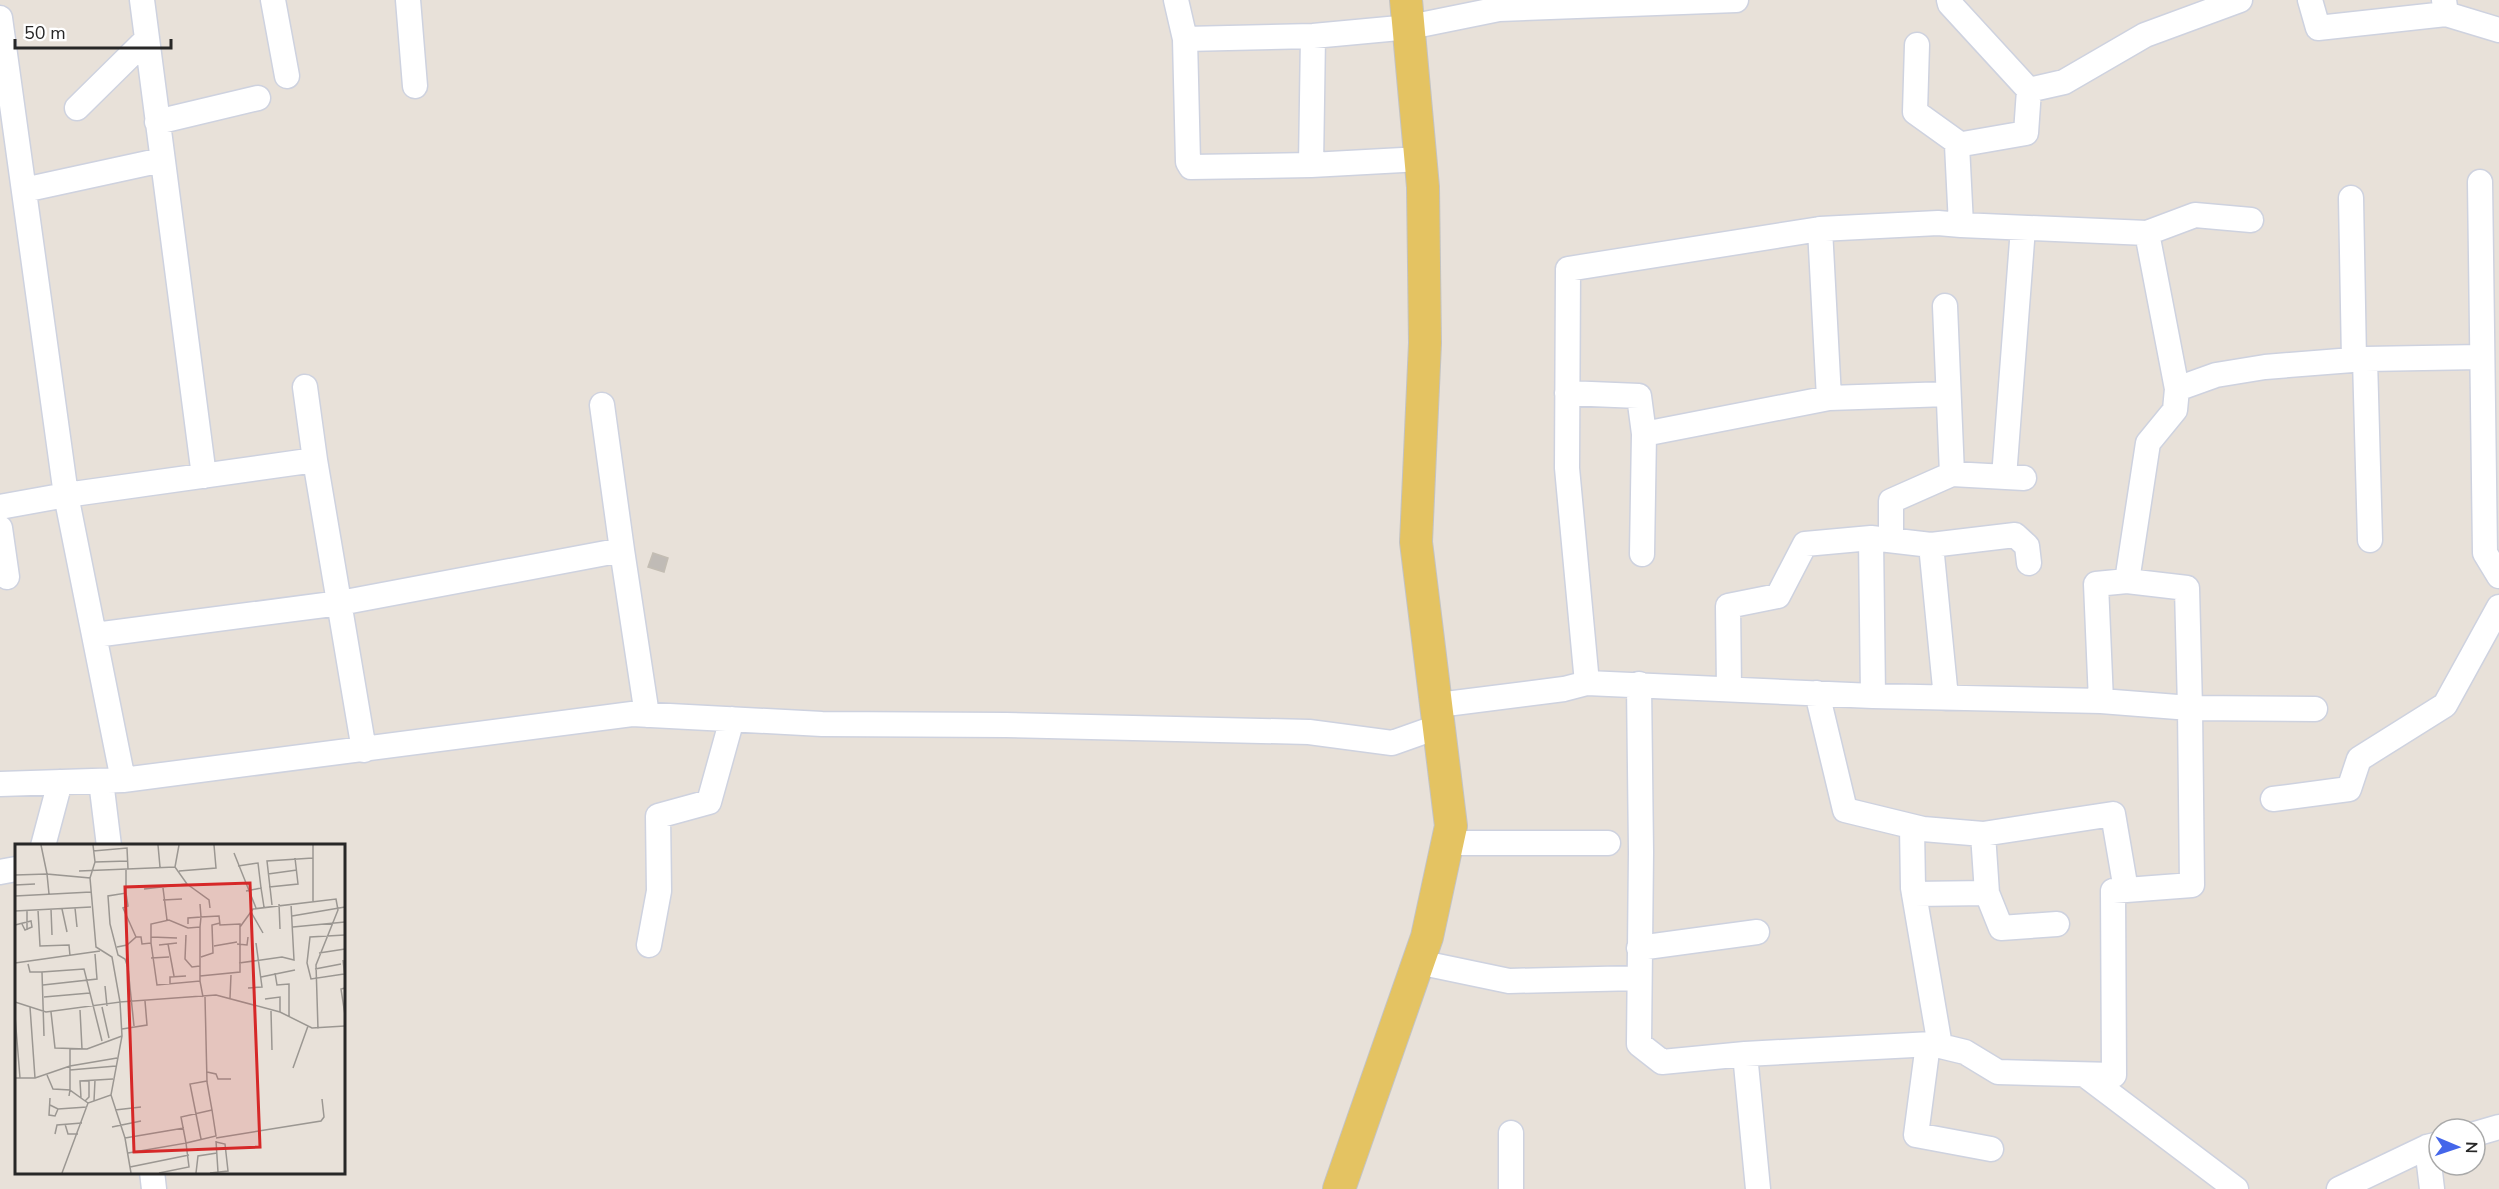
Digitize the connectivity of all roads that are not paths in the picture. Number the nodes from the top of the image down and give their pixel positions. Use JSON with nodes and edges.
{"nodes":[{"id":1,"x":142,"y":0,"type":"edge"},
{"id":2,"x":273,"y":0,"type":"edge"},
{"id":3,"x":408,"y":0,"type":"edge"},
{"id":4,"x":1176,"y":0,"type":"edge"},
{"id":5,"x":1736,"y":0,"type":"edge"},
{"id":6,"x":1949,"y":0,"type":"edge"},
{"id":7,"x":2240,"y":0,"type":"edge"},
{"id":8,"x":2310,"y":0,"type":"edge"},
{"id":9,"x":2445,"y":7,"type":"edge"},
{"id":10,"x":1408,"y":14,"type":"edge"},
{"id":11,"x":0,"y":18,"type":"edge"},
{"id":12,"x":2499,"y":30,"type":"edge"},
{"id":13,"x":1313,"y":36,"type":"junction"},
{"id":14,"x":147,"y":39,"type":"junction"},
{"id":15,"x":1185,"y":39,"type":"junction"},
{"id":16,"x":1917,"y":45,"type":"dead end"},
{"id":17,"x":287,"y":76,"type":"dead end"},
{"id":18,"x":415,"y":86,"type":"dead end"},
{"id":19,"x":2029,"y":90,"type":"junction"},
{"id":20,"x":258,"y":98,"type":"dead end"},
{"id":21,"x":77,"y":108,"type":"dead end"},
{"id":22,"x":157,"y":122,"type":"junction"},
{"id":23,"x":1961,"y":145,"type":"junction"},
{"id":24,"x":1420,"y":159,"type":"junction"},
{"id":25,"x":162,"y":160,"type":"junction"},
{"id":26,"x":1311,"y":165,"type":"junction"},
{"id":27,"x":2480,"y":182,"type":"dead end"},
{"id":28,"x":24,"y":190,"type":"junction"},
{"id":29,"x":2351,"y":198,"type":"dead end"},
{"id":30,"x":2251,"y":220,"type":"dead end"},
{"id":31,"x":1960,"y":225,"type":"junction"},
{"id":32,"x":2023,"y":228,"type":"junction"},
{"id":33,"x":1820,"y":229,"type":"junction"},
{"id":34,"x":2147,"y":233,"type":"junction"},
{"id":35,"x":1945,"y":306,"type":"dead end"},
{"id":36,"x":2481,"y":357,"type":"junction"},
{"id":37,"x":2359,"y":359,"type":"junction"},
{"id":38,"x":305,"y":387,"type":"dead end"},
{"id":39,"x":2177,"y":389,"type":"junction"},
{"id":40,"x":1567,"y":393,"type":"junction"},
{"id":41,"x":1948,"y":394,"type":"junction"},
{"id":42,"x":1828,"y":398,"type":"junction"},
{"id":43,"x":602,"y":405,"type":"dead end"},
{"id":44,"x":1644,"y":434,"type":"junction"},
{"id":45,"x":315,"y":460,"type":"junction"},
{"id":46,"x":1952,"y":474,"type":"junction"},
{"id":47,"x":204,"y":476,"type":"junction"},
{"id":48,"x":66,"y":495,"type":"junction"},
{"id":49,"x":0,"y":507,"type":"edge"},
{"id":50,"x":0,"y":528,"type":"edge"},
{"id":51,"x":1881,"y":539,"type":"junction"},
{"id":52,"x":2370,"y":540,"type":"dead end"},
{"id":53,"x":1931,"y":544,"type":"junction"},
{"id":54,"x":622,"y":550,"type":"junction"},
{"id":55,"x":1642,"y":554,"type":"dead end"},
{"id":56,"x":2029,"y":563,"type":"dead end"},
{"id":57,"x":2499,"y":576,"type":"edge"},
{"id":58,"x":7,"y":577,"type":"dead end"},
{"id":59,"x":2127,"y":581,"type":"junction"},
{"id":60,"x":340,"y":603,"type":"junction"},
{"id":61,"x":2499,"y":608,"type":"edge"},
{"id":62,"x":94,"y":635,"type":"junction"},
{"id":63,"x":1587,"y":682,"type":"junction"},
{"id":64,"x":1639,"y":684,"type":"junction"},
{"id":65,"x":1729,"y":688,"type":"junction"},
{"id":66,"x":1816,"y":693,"type":"junction"},
{"id":67,"x":1873,"y":696,"type":"junction"},
{"id":68,"x":1946,"y":698,"type":"junction"},
{"id":69,"x":2101,"y":701,"type":"junction"},
{"id":70,"x":2190,"y":708,"type":"junction"},
{"id":71,"x":2315,"y":709,"type":"dead end"},
{"id":72,"x":647,"y":715,"type":"junction"},
{"id":73,"x":1439,"y":715,"type":"junction"},
{"id":74,"x":732,"y":719,"type":"junction"},
{"id":75,"x":364,"y":750,"type":"junction"},
{"id":76,"x":112,"y":781,"type":"junction"},
{"id":77,"x":60,"y":782,"type":"junction"},
{"id":78,"x":0,"y":784,"type":"edge"},
{"id":79,"x":2273,"y":799,"type":"dead end"},
{"id":80,"x":1912,"y":827,"type":"junction"},
{"id":81,"x":1983,"y":834,"type":"junction"},
{"id":82,"x":1448,"y":843,"type":"junction"},
{"id":83,"x":1608,"y":843,"type":"dead end"},
{"id":84,"x":44,"y":844,"type":"edge"},
{"id":85,"x":109,"y":844,"type":"edge"},
{"id":86,"x":15,"y":869,"type":"edge"},
{"id":87,"x":0,"y":872,"type":"edge"},
{"id":88,"x":2126,"y":890,"type":"junction"},
{"id":89,"x":1914,"y":894,"type":"junction"},
{"id":90,"x":1987,"y":894,"type":"junction"},
{"id":91,"x":2056,"y":924,"type":"dead end"},
{"id":92,"x":1757,"y":932,"type":"dead end"},
{"id":93,"x":649,"y":945,"type":"dead end"},
{"id":94,"x":1639,"y":948,"type":"junction"},
{"id":95,"x":1418,"y":962,"type":"junction"},
{"id":96,"x":1639,"y":978,"type":"junction"},
{"id":97,"x":1934,"y":1045,"type":"junction"},
{"id":98,"x":1745,"y":1054,"type":"junction"},
{"id":99,"x":2085,"y":1075,"type":"junction"},
{"id":100,"x":1511,"y":1133,"type":"dead end"},
{"id":101,"x":1991,"y":1149,"type":"dead end"},
{"id":102,"x":2427,"y":1149,"type":"edge"},
{"id":103,"x":152,"y":1174,"type":"edge"},
{"id":104,"x":2224,"y":1186,"type":"edge"},
{"id":105,"x":154,"y":1189,"type":"edge"},
{"id":106,"x":1339,"y":1189,"type":"edge"},
{"id":107,"x":1511,"y":1189,"type":"edge"},
{"id":108,"x":1758,"y":1189,"type":"edge"},
{"id":109,"x":2339,"y":1189,"type":"edge"}],
"edges":[{"from":1,"to":14,"type":"street"},
{"from":2,"to":17,"type":"street"},
{"from":3,"to":18,"type":"street"},
{"from":4,"to":15,"type":"street"},
{"from":5,"to":10,"type":"street"},
{"from":6,"to":19,"type":"street"},
{"from":7,"to":19,"type":"street"},
{"from":8,"to":9,"type":"street"},
{"from":9,"to":12,"type":"street"},
{"from":10,"to":13,"type":"street"},
{"from":10,"to":24,"type":"main road"},
{"from":11,"to":28,"type":"street"},
{"from":13,"to":15,"type":"street"},
{"from":13,"to":26,"type":"street"},
{"from":14,"to":21,"type":"street"},
{"from":14,"to":22,"type":"street"},
{"from":15,"to":26,"type":"street"},
{"from":16,"to":23,"type":"street"},
{"from":19,"to":23,"type":"street"},
{"from":20,"to":22,"type":"street"},
{"from":22,"to":25,"type":"street"},
{"from":23,"to":31,"type":"street"},
{"from":24,"to":26,"type":"street"},
{"from":24,"to":73,"type":"main road"},
{"from":25,"to":28,"type":"street"},
{"from":25,"to":47,"type":"street"},
{"from":27,"to":36,"type":"street"},
{"from":28,"to":48,"type":"street"},
{"from":29,"to":37,"type":"street"},
{"from":30,"to":34,"type":"street"},
{"from":31,"to":32,"type":"street"},
{"from":31,"to":33,"type":"street"},
{"from":32,"to":34,"type":"street"},
{"from":32,"to":46,"type":"street"},
{"from":33,"to":40,"type":"street"},
{"from":33,"to":42,"type":"street"},
{"from":34,"to":39,"type":"street"},
{"from":35,"to":41,"type":"street"},
{"from":36,"to":37,"type":"street"},
{"from":36,"to":57,"type":"street"},
{"from":37,"to":39,"type":"street"},
{"from":37,"to":52,"type":"street"},
{"from":38,"to":45,"type":"street"},
{"from":39,"to":59,"type":"street"},
{"from":40,"to":44,"type":"street"},
{"from":40,"to":63,"type":"street"},
{"from":41,"to":42,"type":"street"},
{"from":41,"to":46,"type":"street"},
{"from":42,"to":44,"type":"street"},
{"from":43,"to":54,"type":"street"},
{"from":44,"to":55,"type":"street"},
{"from":45,"to":47,"type":"street"},
{"from":45,"to":60,"type":"street"},
{"from":46,"to":51,"type":"street"},
{"from":47,"to":48,"type":"street"},
{"from":48,"to":49,"type":"street"},
{"from":48,"to":62,"type":"street"},
{"from":50,"to":58,"type":"street"},
{"from":51,"to":53,"type":"street"},
{"from":51,"to":65,"type":"street"},
{"from":51,"to":67,"type":"street"},
{"from":53,"to":56,"type":"street"},
{"from":53,"to":68,"type":"street"},
{"from":54,"to":60,"type":"street"},
{"from":54,"to":72,"type":"street"},
{"from":59,"to":69,"type":"street"},
{"from":59,"to":70,"type":"street"},
{"from":60,"to":62,"type":"street"},
{"from":60,"to":75,"type":"street"},
{"from":61,"to":79,"type":"street"},
{"from":62,"to":76,"type":"street"},
{"from":63,"to":64,"type":"street"},
{"from":63,"to":73,"type":"street"},
{"from":64,"to":65,"type":"street"},
{"from":64,"to":94,"type":"street"},
{"from":65,"to":66,"type":"street"},
{"from":66,"to":67,"type":"street"},
{"from":66,"to":80,"type":"street"},
{"from":67,"to":68,"type":"street"},
{"from":68,"to":69,"type":"street"},
{"from":69,"to":70,"type":"street"},
{"from":70,"to":71,"type":"street"},
{"from":70,"to":88,"type":"street"},
{"from":72,"to":74,"type":"street"},
{"from":72,"to":75,"type":"street"},
{"from":73,"to":74,"type":"street"},
{"from":73,"to":82,"type":"main road"},
{"from":74,"to":93,"type":"street"},
{"from":75,"to":76,"type":"street"},
{"from":76,"to":77,"type":"street"},
{"from":76,"to":85,"type":"street"},
{"from":77,"to":78,"type":"street"},
{"from":77,"to":84,"type":"street"},
{"from":80,"to":81,"type":"street"},
{"from":80,"to":89,"type":"street"},
{"from":81,"to":88,"type":"street"},
{"from":81,"to":90,"type":"street"},
{"from":82,"to":83,"type":"street"},
{"from":82,"to":95,"type":"main road"},
{"from":86,"to":87,"type":"street"},
{"from":88,"to":99,"type":"street"},
{"from":89,"to":90,"type":"street"},
{"from":89,"to":97,"type":"street"},
{"from":90,"to":91,"type":"street"},
{"from":92,"to":94,"type":"street"},
{"from":94,"to":96,"type":"street"},
{"from":95,"to":96,"type":"street"},
{"from":95,"to":106,"type":"main road"},
{"from":96,"to":98,"type":"street"},
{"from":97,"to":98,"type":"street"},
{"from":97,"to":99,"type":"street"},
{"from":97,"to":101,"type":"street"},
{"from":98,"to":108,"type":"street"},
{"from":99,"to":104,"type":"street"},
{"from":100,"to":107,"type":"street"},
{"from":102,"to":109,"type":"street"},
{"from":103,"to":105,"type":"street"}]}
